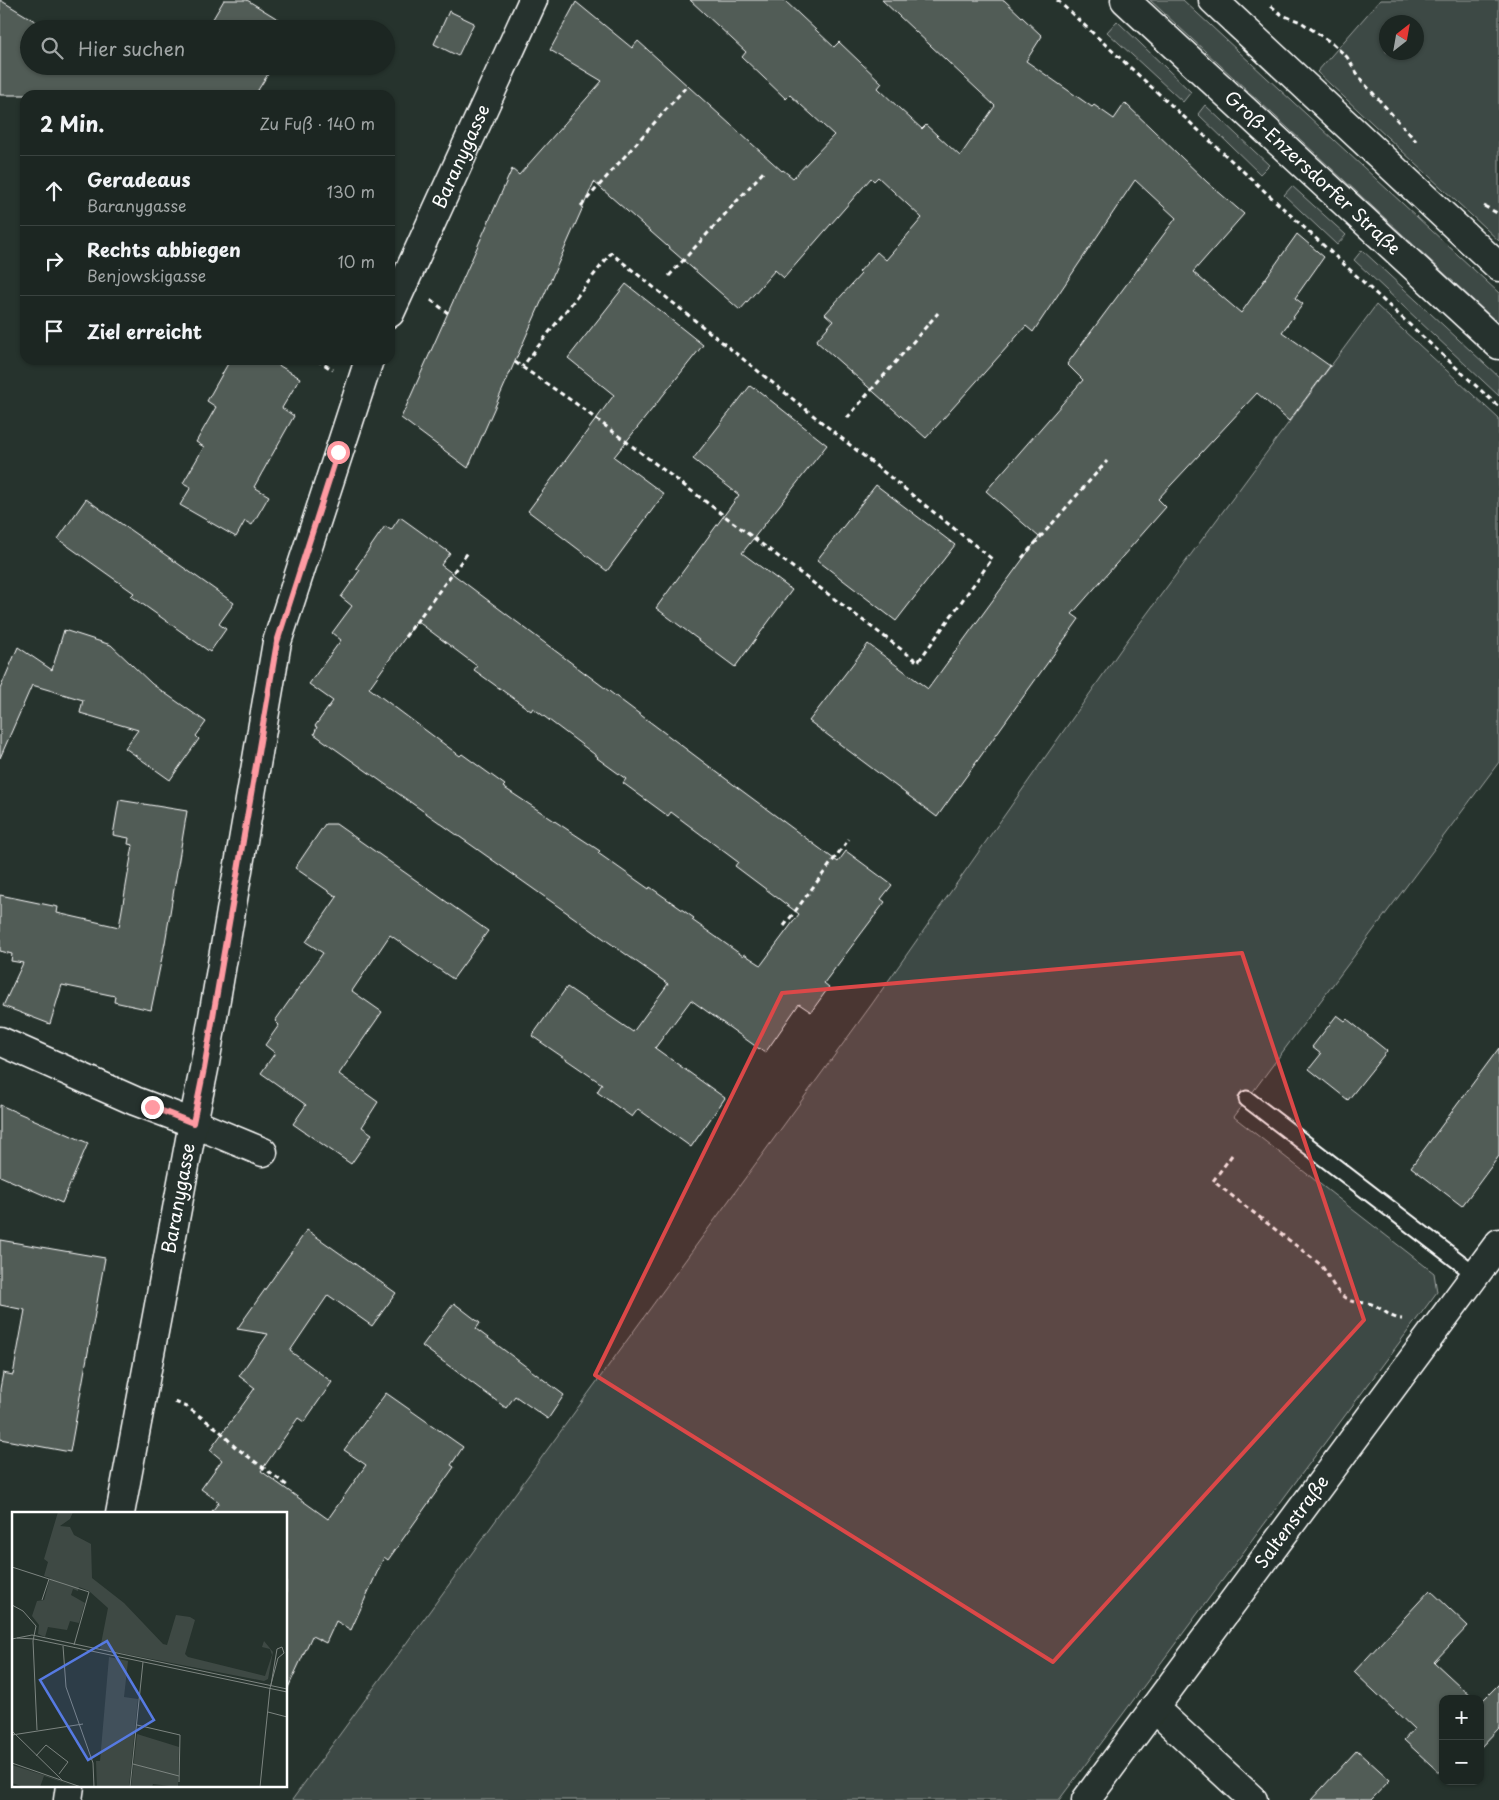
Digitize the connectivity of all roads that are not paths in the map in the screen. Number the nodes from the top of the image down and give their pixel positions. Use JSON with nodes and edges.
{"nodes":[{"id":1,"x":533,"y":0,"type":"edge"},
{"id":2,"x":1125,"y":0,"type":"edge"},
{"id":3,"x":1213,"y":0,"type":"edge"},
{"id":4,"x":1499,"y":267,"type":"edge"},
{"id":5,"x":395,"y":302,"type":"edge"},
{"id":6,"x":1499,"y":345,"type":"edge"},
{"id":7,"x":367,"y":365,"type":"edge"},
{"id":8,"x":0,"y":1041,"type":"edge"},
{"id":9,"x":1247,"y":1099,"type":"dead end"},
{"id":10,"x":193,"y":1123,"type":"junction"},
{"id":11,"x":263,"y":1152,"type":"dead end"},
{"id":12,"x":1499,"y":1243,"type":"edge"},
{"id":13,"x":1475,"y":1274,"type":"junction"},
{"id":14,"x":120,"y":1512,"type":"edge"},
{"id":15,"x":1154,"y":1708,"type":"junction"},
{"id":16,"x":1086,"y":1800,"type":"edge"},
{"id":17,"x":1253,"y":1800,"type":"edge"}],
"edges":[{"from":1,"to":5,"type":"street","name":"Baranygasse"},
{"from":2,"to":6,"type":"street","name":"Groß-Enzersdorfer Straße"},
{"from":3,"to":4,"type":"street"},
{"from":7,"to":10,"type":"street","name":"Baranygasse"},
{"from":8,"to":10,"type":"street"},
{"from":9,"to":13,"type":"lane"},
{"from":10,"to":11,"type":"street"},
{"from":10,"to":14,"type":"street","name":"Baranygasse"},
{"from":12,"to":13,"type":"street","name":"Saltenstraße"},
{"from":13,"to":15,"type":"street","name":"Saltenstraße"},
{"from":15,"to":16,"type":"street","name":"Saltenstraße"},
{"from":15,"to":17,"type":"street"}]}
